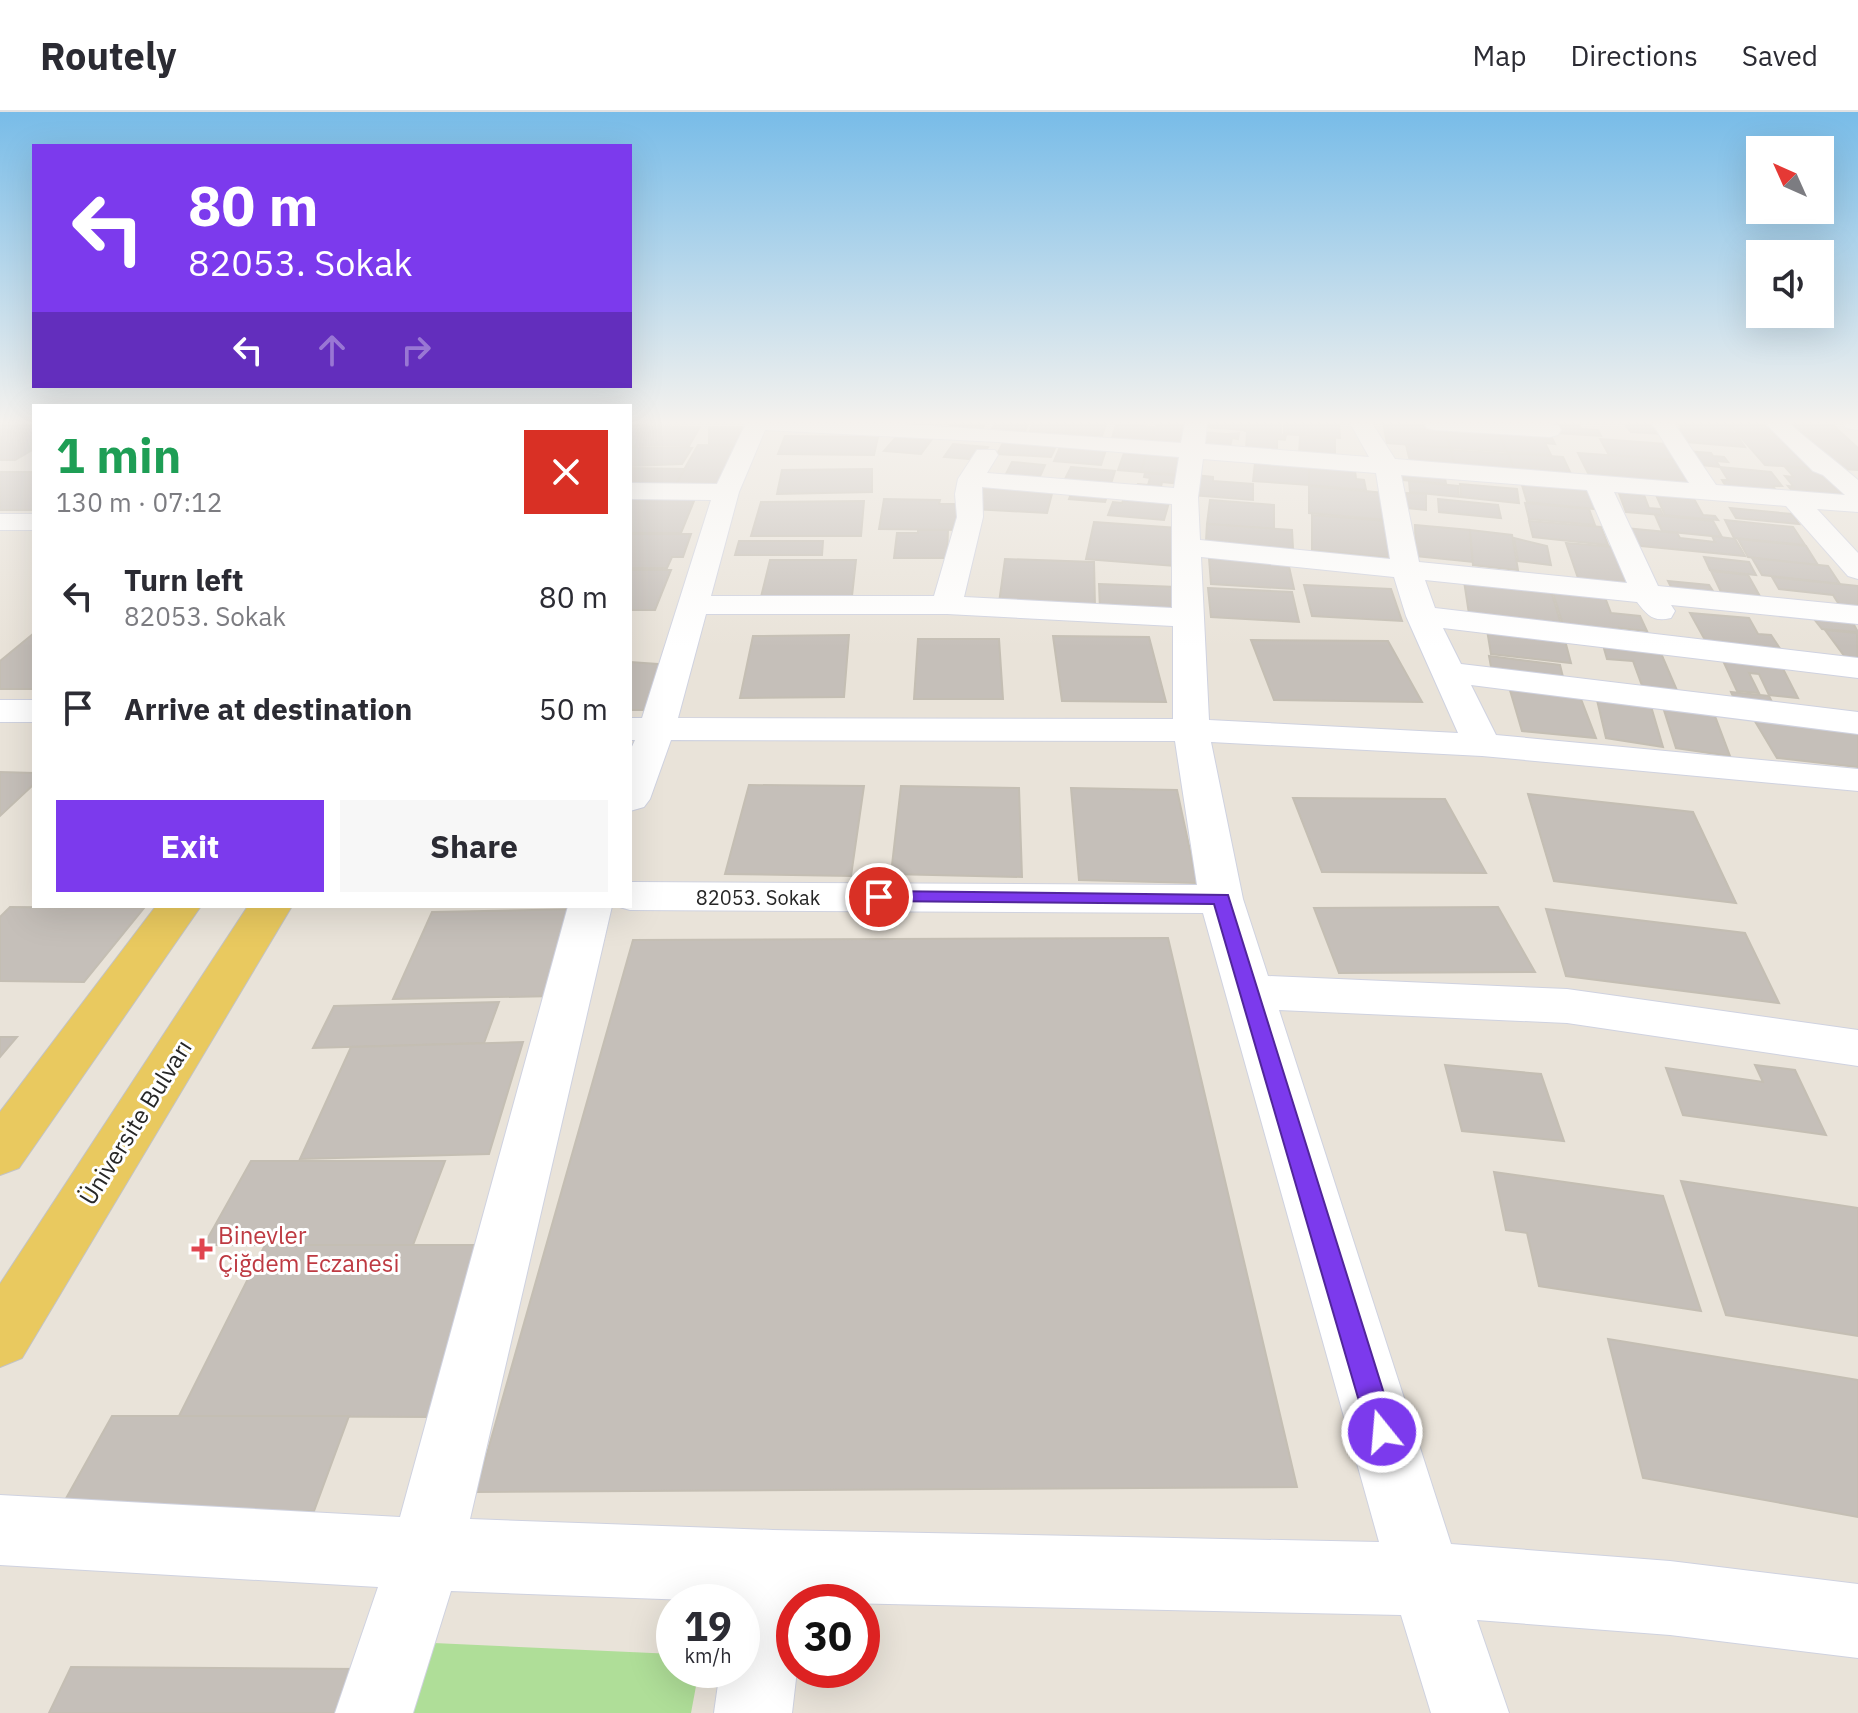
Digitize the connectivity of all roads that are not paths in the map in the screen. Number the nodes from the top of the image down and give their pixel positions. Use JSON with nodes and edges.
{"nodes":[{"id":1,"x":1185,"y":497,"type":"edge"},
{"id":2,"x":724,"y":498,"type":"edge"},
{"id":3,"x":968,"y":498,"type":"edge"},
{"id":4,"x":1393,"y":498,"type":"edge"},
{"id":5,"x":1598,"y":498,"type":"edge"},
{"id":6,"x":1789,"y":498,"type":"edge"},
{"id":7,"x":1793,"y":498,"type":"junction"},
{"id":8,"x":1858,"y":504,"type":"edge"},
{"id":9,"x":0,"y":522,"type":"edge"},
{"id":10,"x":32,"y":522,"type":"edge"},
{"id":11,"x":1188,"y":547,"type":"junction"},
{"id":12,"x":1406,"y":568,"type":"junction"},
{"id":13,"x":1858,"y":570,"type":"edge"},
{"id":14,"x":1647,"y":594,"type":"junction"},
{"id":15,"x":692,"y":605,"type":"junction"},
{"id":16,"x":947,"y":605,"type":"junction"},
{"id":17,"x":1858,"y":615,"type":"edge"},
{"id":18,"x":1422,"y":616,"type":"junction"},
{"id":19,"x":1190,"y":618,"type":"junction"},
{"id":20,"x":1685,"y":647,"type":"junction"},
{"id":21,"x":1858,"y":668,"type":"edge"},
{"id":22,"x":1447,"y":672,"type":"junction"},
{"id":23,"x":1724,"y":705,"type":"junction"},
{"id":24,"x":0,"y":711,"type":"edge"},
{"id":25,"x":32,"y":711,"type":"edge"},
{"id":26,"x":1858,"y":723,"type":"edge"},
{"id":27,"x":644,"y":729,"type":"edge"},
{"id":28,"x":1191,"y":730,"type":"junction"},
{"id":29,"x":1482,"y":745,"type":"junction"},
{"id":30,"x":1763,"y":771,"type":"junction"},
{"id":31,"x":1858,"y":780,"type":"edge"},
{"id":32,"x":632,"y":789,"type":"edge"},
{"id":33,"x":632,"y":896,"type":"edge"},
{"id":34,"x":1221,"y":899,"type":"junction"},
{"id":35,"x":178,"y":908,"type":"edge"},
{"id":36,"x":269,"y":908,"type":"edge"},
{"id":37,"x":589,"y":908,"type":"edge"},
{"id":38,"x":1249,"y":992,"type":"junction"},
{"id":39,"x":1858,"y":1048,"type":"edge"},
{"id":40,"x":0,"y":1153,"type":"edge"},
{"id":41,"x":0,"y":1338,"type":"edge"},
{"id":42,"x":0,"y":1530,"type":"edge"},
{"id":43,"x":426,"y":1554,"type":"junction"},
{"id":44,"x":773,"y":1566,"type":"junction"},
{"id":45,"x":1426,"y":1579,"type":"junction"},
{"id":46,"x":1858,"y":1621,"type":"edge"},
{"id":47,"x":374,"y":1713,"type":"edge"},
{"id":48,"x":753,"y":1713,"type":"edge"},
{"id":49,"x":1470,"y":1713,"type":"edge"}],
"edges":[{"from":1,"to":11,"type":"street"},
{"from":2,"to":15,"type":"street"},
{"from":3,"to":16,"type":"street"},
{"from":4,"to":12,"type":"street"},
{"from":5,"to":14,"type":"street"},
{"from":6,"to":7,"type":"street"},
{"from":7,"to":8,"type":"street"},
{"from":7,"to":13,"type":"street"},
{"from":9,"to":10,"type":"street"},
{"from":11,"to":12,"type":"street"},
{"from":11,"to":19,"type":"street"},
{"from":12,"to":14,"type":"street"},
{"from":12,"to":18,"type":"street"},
{"from":14,"to":17,"type":"street"},
{"from":14,"to":20,"type":"street"},
{"from":15,"to":16,"type":"street"},
{"from":15,"to":27,"type":"street"},
{"from":16,"to":19,"type":"street"},
{"from":18,"to":20,"type":"street"},
{"from":18,"to":22,"type":"street"},
{"from":19,"to":28,"type":"street"},
{"from":20,"to":21,"type":"street"},
{"from":20,"to":23,"type":"street"},
{"from":22,"to":23,"type":"street"},
{"from":22,"to":29,"type":"street"},
{"from":23,"to":26,"type":"street"},
{"from":23,"to":30,"type":"street"},
{"from":24,"to":25,"type":"street"},
{"from":27,"to":28,"type":"street"},
{"from":27,"to":32,"type":"street"},
{"from":28,"to":29,"type":"street"},
{"from":28,"to":34,"type":"street"},
{"from":29,"to":30,"type":"street"},
{"from":30,"to":31,"type":"street"},
{"from":33,"to":34,"type":"street","name":"82053. Sokak"},
{"from":34,"to":38,"type":"street"},
{"from":35,"to":40,"type":"main road"},
{"from":36,"to":41,"type":"main road","name":"Üniversite Bulvarı"},
{"from":37,"to":43,"type":"street"},
{"from":38,"to":39,"type":"street"},
{"from":38,"to":45,"type":"street"},
{"from":42,"to":43,"type":"street"},
{"from":43,"to":44,"type":"street"},
{"from":43,"to":47,"type":"street"},
{"from":44,"to":45,"type":"street"},
{"from":44,"to":48,"type":"street"},
{"from":45,"to":46,"type":"street"},
{"from":45,"to":49,"type":"street"}]}
